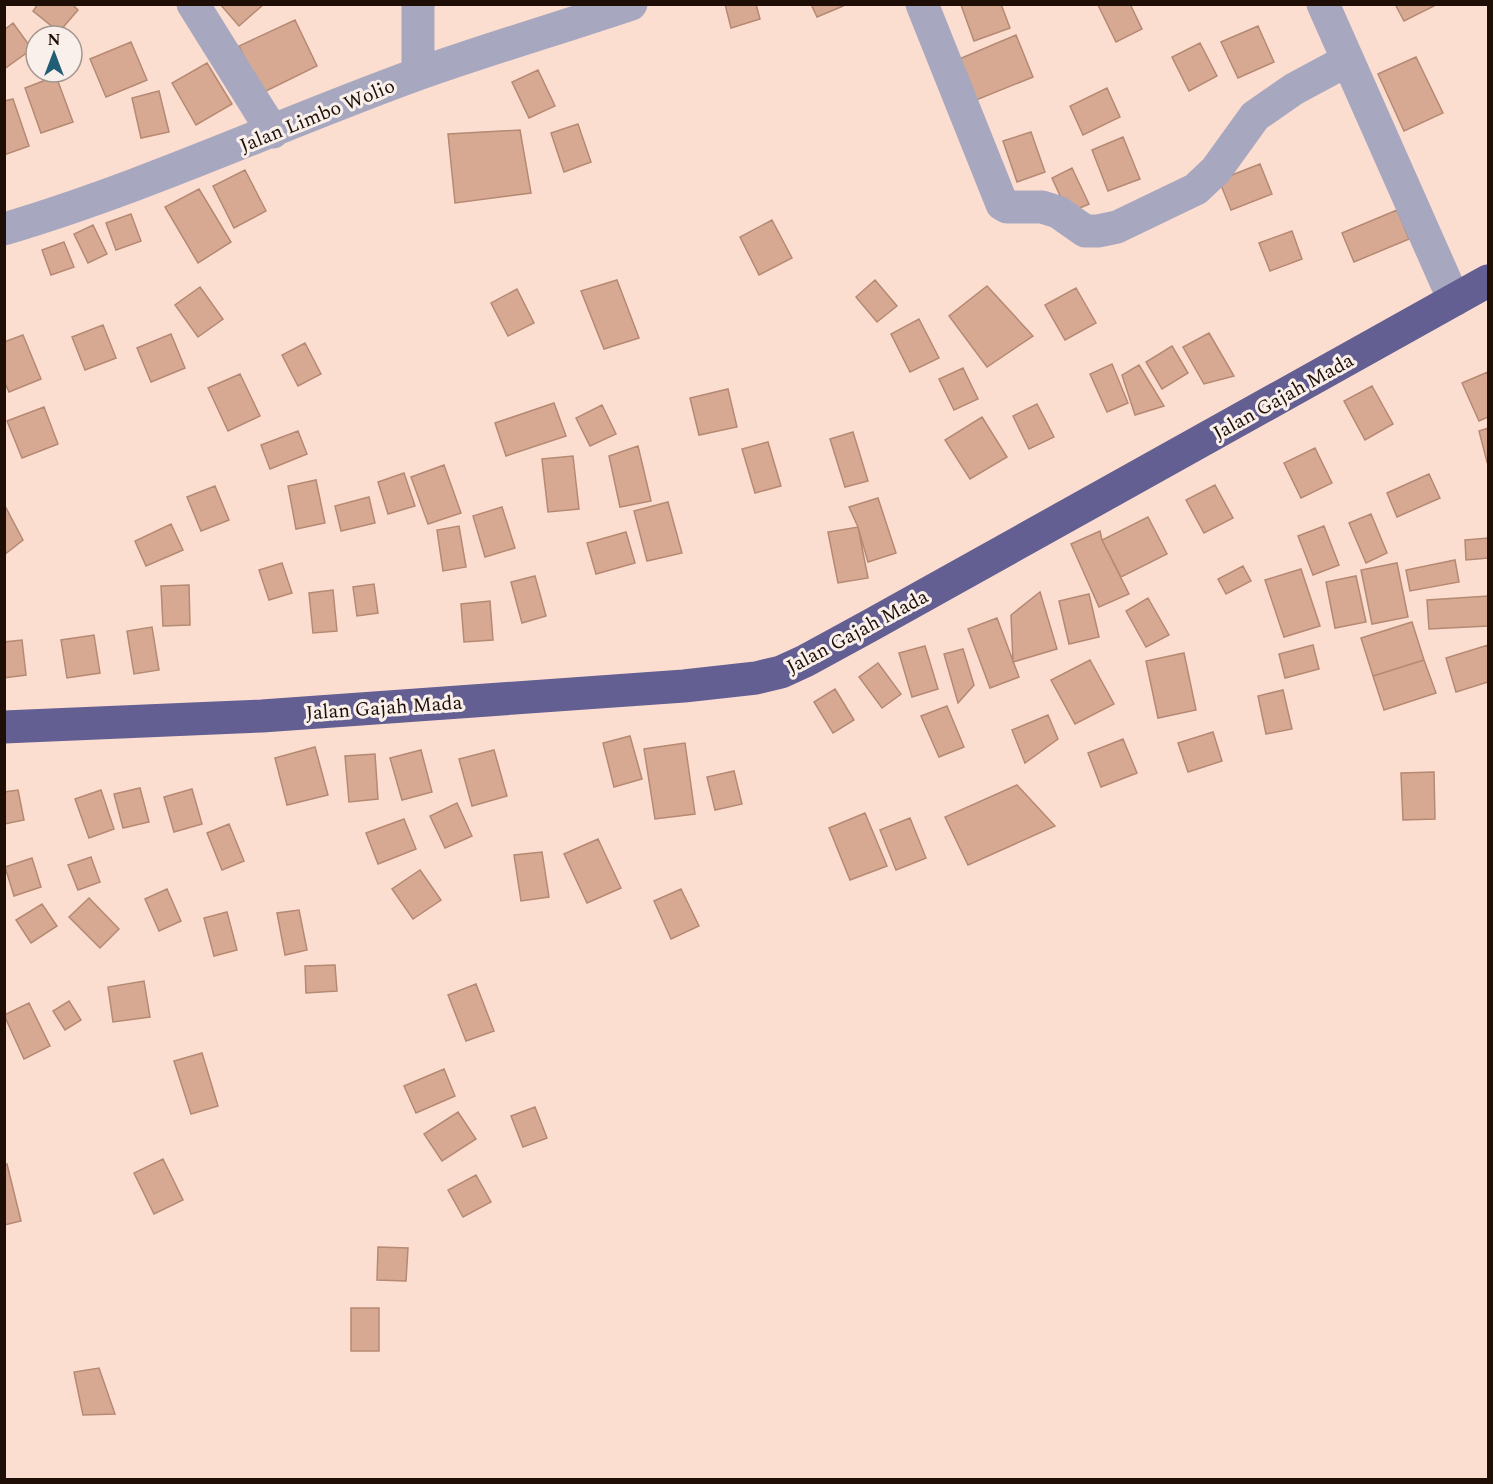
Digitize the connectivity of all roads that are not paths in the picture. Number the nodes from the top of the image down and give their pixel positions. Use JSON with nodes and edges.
{"nodes":[{"id":1,"x":193,"y":4,"type":"edge"},
{"id":2,"x":418,"y":4,"type":"edge"},
{"id":3,"x":631,"y":4,"type":"edge"},
{"id":4,"x":922,"y":4,"type":"edge"},
{"id":5,"x":1328,"y":6,"type":"edge"},
{"id":6,"x":1348,"y":60,"type":"junction"},
{"id":7,"x":418,"y":74,"type":"junction"},
{"id":8,"x":273,"y":132,"type":"junction"},
{"id":9,"x":4,"y":229,"type":"edge"},
{"id":10,"x":1488,"y":281,"type":"edge"},
{"id":11,"x":1454,"y":300,"type":"junction"},
{"id":12,"x":4,"y":727,"type":"edge"}],
"edges":[{"from":1,"to":8,"type":"street"},
{"from":2,"to":7,"type":"street"},
{"from":3,"to":7,"type":"street","name":"Jalan Limbo Wolio"},
{"from":4,"to":6,"type":"street"},
{"from":5,"to":6,"type":"street"},
{"from":6,"to":11,"type":"street"},
{"from":7,"to":8,"type":"street","name":"Jalan Limbo Wolio"},
{"from":8,"to":9,"type":"street","name":"Jalan Limbo Wolio"},
{"from":10,"to":11,"type":"highway","name":"Jalan Gajah Mada"},
{"from":11,"to":12,"type":"highway","name":"Jalan Gajah Mada"}]}
